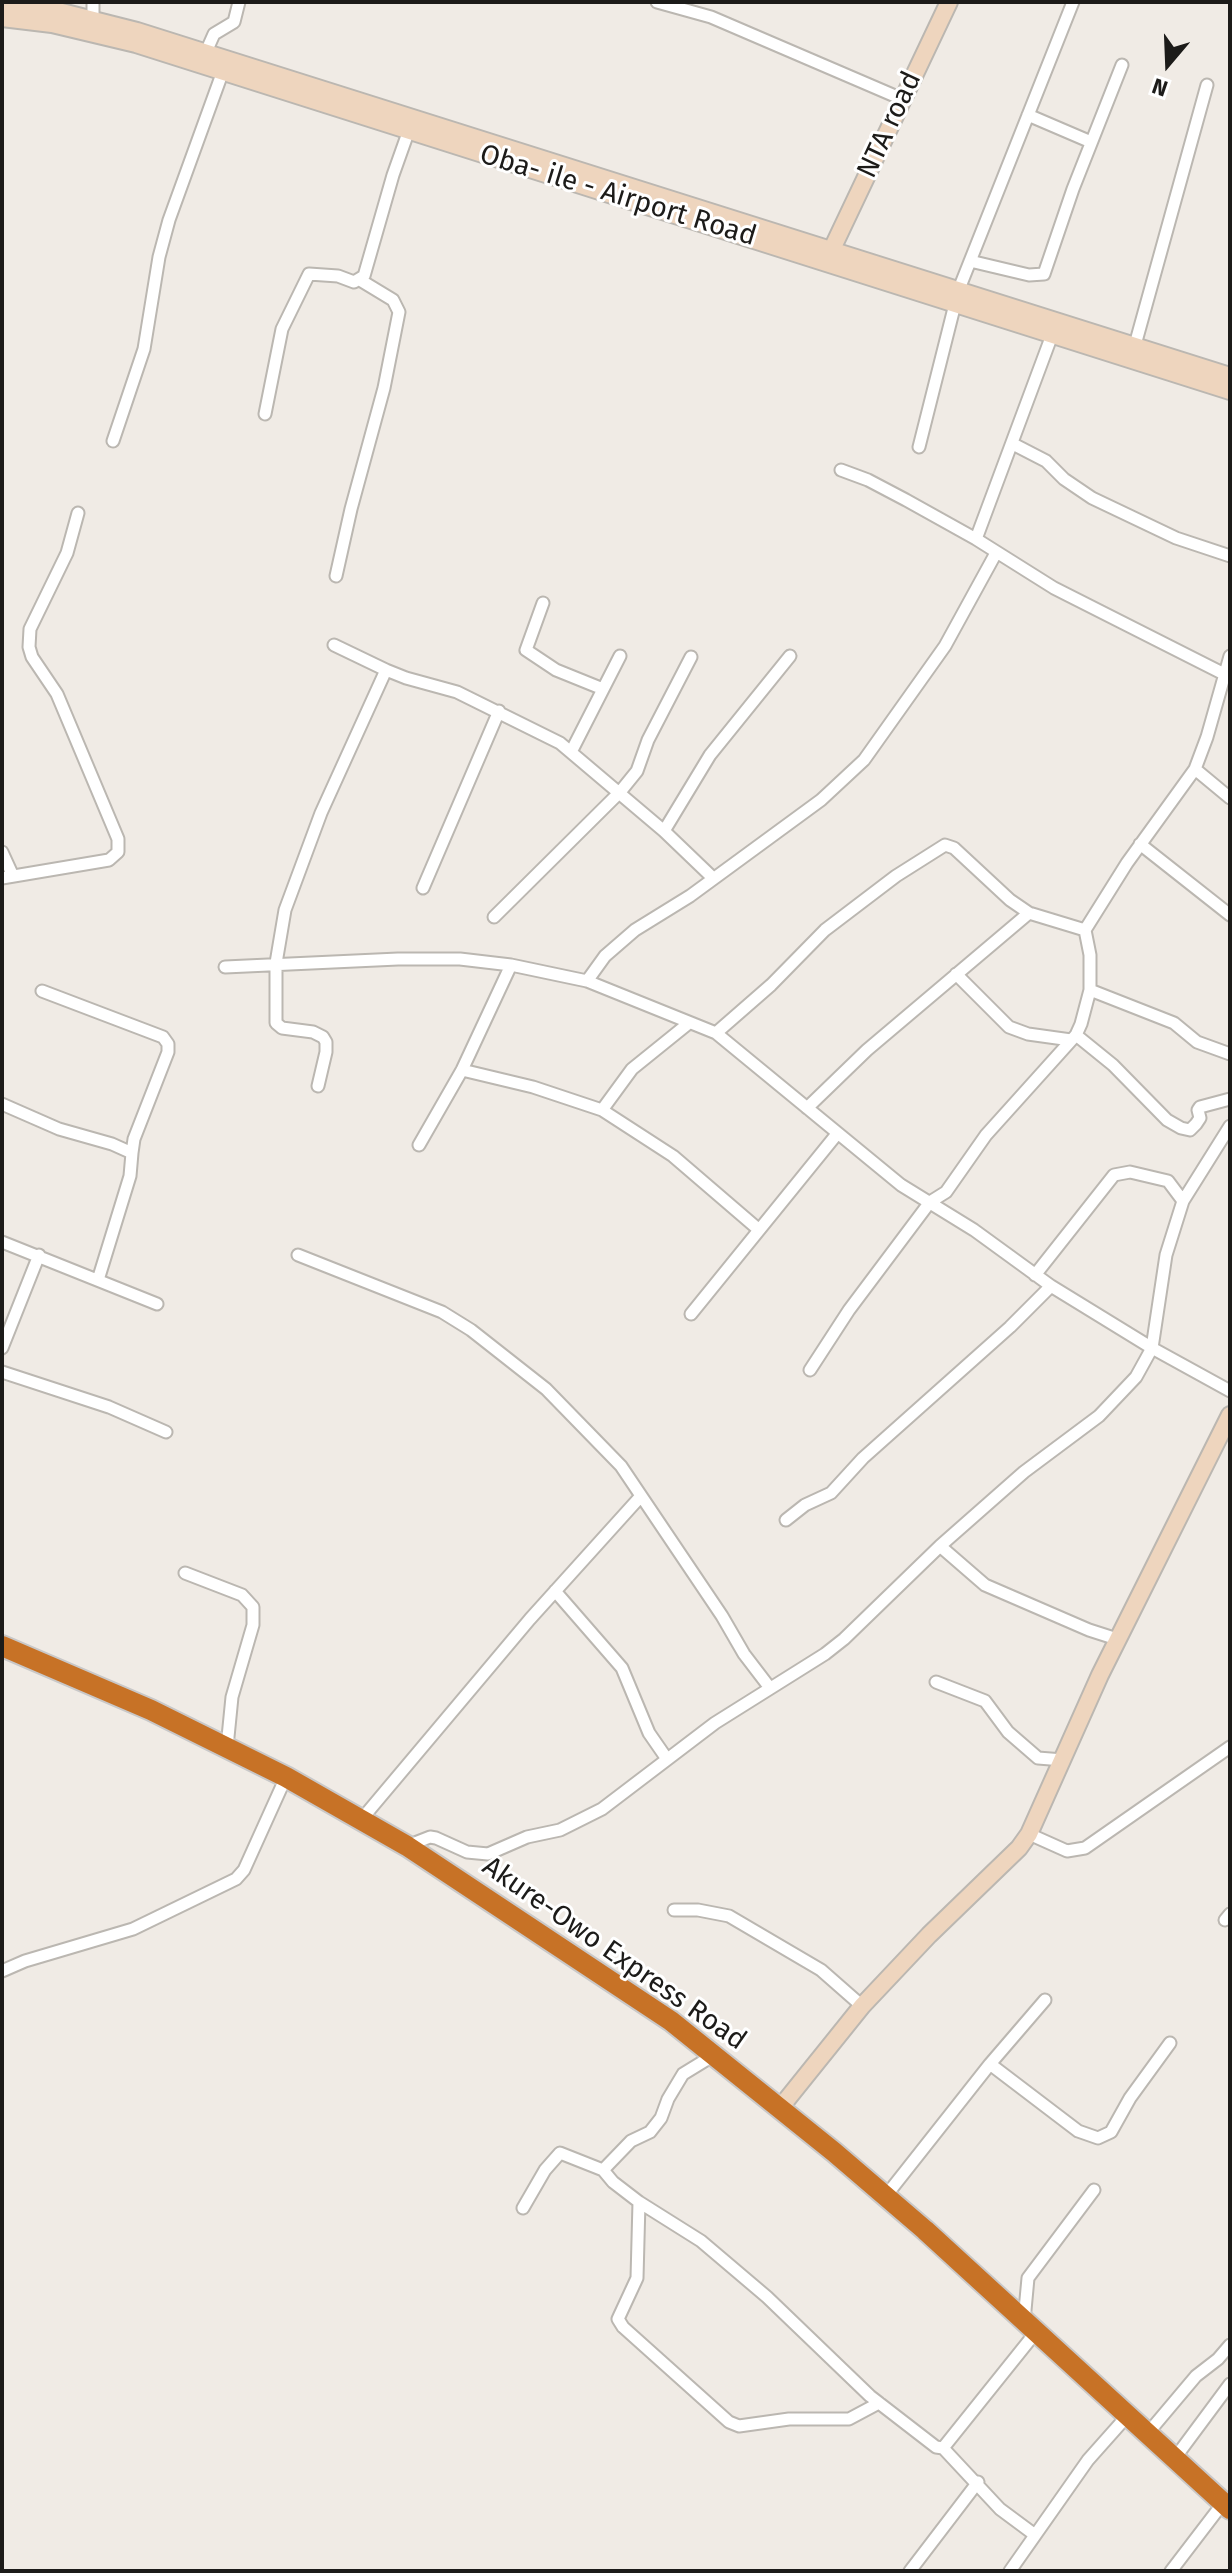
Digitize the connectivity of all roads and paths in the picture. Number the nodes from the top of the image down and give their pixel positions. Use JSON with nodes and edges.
{"nodes":[{"id":1,"x":239,"y":2,"type":"edge"},
{"id":2,"x":657,"y":2,"type":"edge"},
{"id":3,"x":949,"y":2,"type":"edge"},
{"id":4,"x":1073,"y":2,"type":"edge"},
{"id":5,"x":2,"y":4,"type":"edge"},
{"id":6,"x":93,"y":10,"type":"edge"},
{"id":7,"x":2,"y":18,"type":"edge"},
{"id":8,"x":206,"y":52,"type":"junction"},
{"id":9,"x":1122,"y":65,"type":"dead end"},
{"id":10,"x":223,"y":71,"type":"junction"},
{"id":11,"x":1207,"y":85,"type":"dead end"},
{"id":12,"x":902,"y":99,"type":"junction"},
{"id":13,"x":1028,"y":115,"type":"junction"},
{"id":14,"x":409,"y":130,"type":"junction"},
{"id":15,"x":1091,"y":142,"type":"junction"},
{"id":16,"x":559,"y":170,"type":"junction"},
{"id":17,"x":832,"y":249,"type":"junction"},
{"id":18,"x":970,"y":261,"type":"junction"},
{"id":19,"x":855,"y":265,"type":"junction"},
{"id":20,"x":360,"y":280,"type":"junction"},
{"id":21,"x":957,"y":297,"type":"junction"},
{"id":22,"x":1052,"y":335,"type":"junction"},
{"id":23,"x":1104,"y":343,"type":"junction"},
{"id":24,"x":1135,"y":345,"type":"junction"},
{"id":25,"x":1230,"y":376,"type":"edge"},
{"id":26,"x":1230,"y":391,"type":"edge"},
{"id":27,"x":265,"y":414,"type":"dead end"},
{"id":28,"x":113,"y":441,"type":"dead end"},
{"id":29,"x":1013,"y":444,"type":"junction"},
{"id":30,"x":919,"y":447,"type":"dead end"},
{"id":31,"x":841,"y":470,"type":"dead end"},
{"id":32,"x":78,"y":513,"type":"dead end"},
{"id":33,"x":976,"y":539,"type":"junction"},
{"id":34,"x":996,"y":553,"type":"junction"},
{"id":35,"x":1230,"y":556,"type":"edge"},
{"id":36,"x":336,"y":576,"type":"dead end"},
{"id":37,"x":543,"y":603,"type":"dead end"},
{"id":38,"x":334,"y":645,"type":"dead end"},
{"id":39,"x":620,"y":656,"type":"dead end"},
{"id":40,"x":790,"y":656,"type":"dead end"},
{"id":41,"x":1230,"y":656,"type":"edge"},
{"id":42,"x":691,"y":657,"type":"dead end"},
{"id":43,"x":386,"y":670,"type":"junction"},
{"id":44,"x":1227,"y":676,"type":"edge"},
{"id":45,"x":603,"y":689,"type":"junction"},
{"id":46,"x":499,"y":711,"type":"junction"},
{"id":47,"x":571,"y":752,"type":"junction"},
{"id":48,"x":1195,"y":769,"type":"junction"},
{"id":49,"x":620,"y":792,"type":"junction"},
{"id":50,"x":1230,"y":798,"type":"edge"},
{"id":51,"x":664,"y":831,"type":"junction"},
{"id":52,"x":1140,"y":844,"type":"junction"},
{"id":53,"x":2,"y":852,"type":"edge"},
{"id":54,"x":8,"y":877,"type":"edge"},
{"id":55,"x":713,"y":878,"type":"junction"},
{"id":56,"x":423,"y":888,"type":"dead end"},
{"id":57,"x":1029,"y":913,"type":"junction"},
{"id":58,"x":1230,"y":915,"type":"edge"},
{"id":59,"x":494,"y":917,"type":"dead end"},
{"id":60,"x":1085,"y":930,"type":"junction"},
{"id":61,"x":276,"y":963,"type":"junction"},
{"id":62,"x":511,"y":965,"type":"junction"},
{"id":63,"x":225,"y":967,"type":"dead end"},
{"id":64,"x":956,"y":974,"type":"junction"},
{"id":65,"x":587,"y":981,"type":"junction"},
{"id":66,"x":1090,"y":990,"type":"junction"},
{"id":67,"x":42,"y":991,"type":"dead end"},
{"id":68,"x":689,"y":1023,"type":"junction"},
{"id":69,"x":716,"y":1033,"type":"junction"},
{"id":70,"x":1073,"y":1038,"type":"junction"},
{"id":71,"x":1230,"y":1054,"type":"edge"},
{"id":72,"x":462,"y":1070,"type":"junction"},
{"id":73,"x":318,"y":1086,"type":"dead end"},
{"id":74,"x":1230,"y":1099,"type":"edge"},
{"id":75,"x":2,"y":1104,"type":"edge"},
{"id":76,"x":807,"y":1108,"type":"junction"},
{"id":77,"x":602,"y":1110,"type":"junction"},
{"id":78,"x":1230,"y":1126,"type":"edge"},
{"id":79,"x":837,"y":1134,"type":"junction"},
{"id":80,"x":419,"y":1145,"type":"dead end"},
{"id":81,"x":132,"y":1153,"type":"junction"},
{"id":82,"x":1183,"y":1201,"type":"junction"},
{"id":83,"x":930,"y":1202,"type":"junction"},
{"id":84,"x":758,"y":1229,"type":"junction"},
{"id":85,"x":2,"y":1242,"type":"edge"},
{"id":86,"x":39,"y":1255,"type":"junction"},
{"id":87,"x":298,"y":1255,"type":"dead end"},
{"id":88,"x":1035,"y":1275,"type":"junction"},
{"id":89,"x":98,"y":1280,"type":"junction"},
{"id":90,"x":1051,"y":1286,"type":"junction"},
{"id":91,"x":157,"y":1304,"type":"dead end"},
{"id":92,"x":691,"y":1314,"type":"dead end"},
{"id":93,"x":2,"y":1348,"type":"edge"},
{"id":94,"x":1152,"y":1348,"type":"junction"},
{"id":95,"x":810,"y":1370,"type":"dead end"},
{"id":96,"x":2,"y":1372,"type":"edge"},
{"id":97,"x":1230,"y":1391,"type":"edge"},
{"id":98,"x":1230,"y":1415,"type":"edge"},
{"id":99,"x":166,"y":1432,"type":"dead end"},
{"id":100,"x":641,"y":1496,"type":"junction"},
{"id":101,"x":786,"y":1520,"type":"dead end"},
{"id":102,"x":940,"y":1546,"type":"junction"},
{"id":103,"x":185,"y":1573,"type":"dead end"},
{"id":104,"x":555,"y":1591,"type":"junction"},
{"id":105,"x":1117,"y":1639,"type":"junction"},
{"id":106,"x":2,"y":1646,"type":"edge"},
{"id":107,"x":936,"y":1682,"type":"dead end"},
{"id":108,"x":770,"y":1688,"type":"junction"},
{"id":109,"x":227,"y":1747,"type":"junction"},
{"id":110,"x":1230,"y":1747,"type":"edge"},
{"id":111,"x":667,"y":1759,"type":"junction"},
{"id":112,"x":1063,"y":1760,"type":"junction"},
{"id":113,"x":286,"y":1777,"type":"junction"},
{"id":114,"x":361,"y":1820,"type":"junction"},
{"id":115,"x":1029,"y":1834,"type":"junction"},
{"id":116,"x":407,"y":1846,"type":"junction"},
{"id":117,"x":674,"y":1910,"type":"dead end"},
{"id":118,"x":2,"y":1971,"type":"edge"},
{"id":119,"x":1045,"y":2000,"type":"dead end"},
{"id":120,"x":862,"y":2006,"type":"junction"},
{"id":121,"x":1170,"y":2043,"type":"dead end"},
{"id":122,"x":714,"y":2055,"type":"junction"},
{"id":123,"x":990,"y":2064,"type":"junction"},
{"id":124,"x":780,"y":2108,"type":"junction"},
{"id":125,"x":603,"y":2170,"type":"junction"},
{"id":126,"x":1094,"y":2190,"type":"dead end"},
{"id":127,"x":885,"y":2197,"type":"junction"},
{"id":128,"x":639,"y":2202,"type":"junction"},
{"id":129,"x":523,"y":2208,"type":"dead end"},
{"id":130,"x":1030,"y":2327,"type":"junction"},
{"id":131,"x":1230,"y":2345,"type":"edge"},
{"id":132,"x":1230,"y":2384,"type":"edge"},
{"id":133,"x":879,"y":2403,"type":"junction"},
{"id":134,"x":1128,"y":2415,"type":"junction"},
{"id":135,"x":1148,"y":2433,"type":"junction"},
{"id":136,"x":943,"y":2448,"type":"junction"},
{"id":137,"x":1175,"y":2458,"type":"junction"},
{"id":138,"x":978,"y":2482,"type":"junction"},
{"id":139,"x":1226,"y":2506,"type":"edge"},
{"id":140,"x":1035,"y":2535,"type":"junction"},
{"id":141,"x":910,"y":2571,"type":"edge"},
{"id":142,"x":1010,"y":2571,"type":"edge"},
{"id":143,"x":1171,"y":2571,"type":"edge"}],
"edges":[{"from":1,"to":8,"type":"street"},
{"from":2,"to":12,"type":"street"},
{"from":3,"to":12,"type":"main road","name":"NTA road"},
{"from":4,"to":13,"type":"street"},
{"from":5,"to":6,"type":"main road","name":"Oba- ile - Airport Road"},
{"from":6,"to":8,"type":"main road","name":"Oba- ile - Airport Road"},
{"from":7,"to":10,"type":"main road","name":"Oba- ile - Airport Road"},
{"from":8,"to":16,"type":"main road","name":"Oba- ile - Airport Road"},
{"from":9,"to":15,"type":"street"},
{"from":10,"to":14,"type":"main road","name":"Oba- ile - Airport Road"},
{"from":10,"to":28,"type":"street"},
{"from":11,"to":24,"type":"street"},
{"from":12,"to":17,"type":"main road","name":"NTA road"},
{"from":13,"to":15,"type":"street"},
{"from":13,"to":18,"type":"street"},
{"from":14,"to":16,"type":"main road","name":"Oba- ile - Airport Road"},
{"from":14,"to":20,"type":"street"},
{"from":15,"to":18,"type":"street"},
{"from":16,"to":17,"type":"main road","name":"Oba- ile - Airport Road"},
{"from":16,"to":19,"type":"main road","name":"Oba- ile - Airport Road"},
{"from":17,"to":19,"type":"main road","name":"Oba- ile - Airport Road"},
{"from":18,"to":21,"type":"street"},
{"from":19,"to":21,"type":"main road","name":"Oba- ile - Airport Road"},
{"from":20,"to":27,"type":"street"},
{"from":20,"to":36,"type":"street"},
{"from":21,"to":22,"type":"main road","name":"Oba- ile - Airport Road"},
{"from":21,"to":23,"type":"main road","name":"Oba- ile - Airport Road"},
{"from":21,"to":30,"type":"street"},
{"from":22,"to":23,"type":"main road","name":"Oba- ile - Airport Road"},
{"from":22,"to":29,"type":"street"},
{"from":23,"to":24,"type":"main road","name":"Oba- ile - Airport Road"},
{"from":23,"to":26,"type":"main road","name":"Oba- ile - Airport Road"},
{"from":24,"to":25,"type":"main road","name":"Oba- ile - Airport Road"},
{"from":29,"to":33,"type":"street"},
{"from":29,"to":35,"type":"street"},
{"from":31,"to":33,"type":"street"},
{"from":32,"to":54,"type":"street"},
{"from":33,"to":34,"type":"street"},
{"from":34,"to":44,"type":"street"},
{"from":34,"to":55,"type":"street"},
{"from":37,"to":45,"type":"street"},
{"from":38,"to":43,"type":"street"},
{"from":39,"to":45,"type":"street"},
{"from":40,"to":51,"type":"street"},
{"from":41,"to":44,"type":"street"},
{"from":42,"to":49,"type":"street"},
{"from":43,"to":46,"type":"street"},
{"from":43,"to":61,"type":"street"},
{"from":44,"to":48,"type":"street"},
{"from":45,"to":47,"type":"street"},
{"from":46,"to":47,"type":"street"},
{"from":46,"to":56,"type":"street"},
{"from":47,"to":49,"type":"street"},
{"from":48,"to":50,"type":"street"},
{"from":48,"to":52,"type":"street"},
{"from":49,"to":51,"type":"street"},
{"from":49,"to":59,"type":"street"},
{"from":51,"to":55,"type":"street"},
{"from":52,"to":58,"type":"street"},
{"from":52,"to":60,"type":"street"},
{"from":53,"to":54,"type":"street"},
{"from":55,"to":65,"type":"street"},
{"from":57,"to":60,"type":"street"},
{"from":57,"to":64,"type":"street"},
{"from":57,"to":69,"type":"street"},
{"from":60,"to":66,"type":"street"},
{"from":61,"to":62,"type":"street"},
{"from":61,"to":63,"type":"street"},
{"from":61,"to":73,"type":"street"},
{"from":62,"to":65,"type":"street"},
{"from":62,"to":72,"type":"street"},
{"from":64,"to":70,"type":"street"},
{"from":64,"to":76,"type":"street"},
{"from":65,"to":68,"type":"street"},
{"from":66,"to":70,"type":"street"},
{"from":66,"to":71,"type":"street"},
{"from":67,"to":81,"type":"street"},
{"from":68,"to":69,"type":"street"},
{"from":68,"to":77,"type":"street"},
{"from":69,"to":76,"type":"street"},
{"from":70,"to":74,"type":"street"},
{"from":70,"to":83,"type":"street"},
{"from":72,"to":77,"type":"street"},
{"from":72,"to":80,"type":"street"},
{"from":75,"to":81,"type":"street"},
{"from":76,"to":79,"type":"street"},
{"from":77,"to":84,"type":"street"},
{"from":78,"to":82,"type":"street"},
{"from":79,"to":83,"type":"street"},
{"from":79,"to":84,"type":"street"},
{"from":81,"to":89,"type":"street"},
{"from":82,"to":88,"type":"street"},
{"from":82,"to":94,"type":"street"},
{"from":83,"to":88,"type":"street"},
{"from":83,"to":95,"type":"street"},
{"from":84,"to":92,"type":"street"},
{"from":85,"to":86,"type":"street"},
{"from":86,"to":89,"type":"street"},
{"from":86,"to":93,"type":"street"},
{"from":87,"to":100,"type":"street"},
{"from":88,"to":90,"type":"street"},
{"from":89,"to":91,"type":"street"},
{"from":90,"to":94,"type":"street"},
{"from":90,"to":101,"type":"street"},
{"from":94,"to":97,"type":"street"},
{"from":94,"to":102,"type":"street"},
{"from":96,"to":99,"type":"street"},
{"from":98,"to":105,"type":"main road"},
{"from":100,"to":104,"type":"street"},
{"from":100,"to":108,"type":"street"},
{"from":102,"to":105,"type":"street"},
{"from":102,"to":108,"type":"street"},
{"from":103,"to":109,"type":"street"},
{"from":104,"to":111,"type":"street"},
{"from":104,"to":114,"type":"street"},
{"from":105,"to":112,"type":"main road"},
{"from":106,"to":109,"type":"highway","name":"Akure-Owo Express Road"},
{"from":107,"to":112,"type":"street"},
{"from":108,"to":111,"type":"street"},
{"from":109,"to":113,"type":"highway","name":"Akure-Owo Express Road"},
{"from":110,"to":115,"type":"street"},
{"from":111,"to":116,"type":"street"},
{"from":112,"to":115,"type":"main road"},
{"from":113,"to":114,"type":"highway","name":"Akure-Owo Express Road"},
{"from":113,"to":118,"type":"street"},
{"from":114,"to":116,"type":"highway","name":"Akure-Owo Express Road"},
{"from":115,"to":120,"type":"main road"},
{"from":116,"to":122,"type":"highway","name":"Akure-Owo Express Road"},
{"from":117,"to":120,"type":"street"},
{"from":119,"to":123,"type":"street"},
{"from":120,"to":124,"type":"main road"},
{"from":121,"to":123,"type":"street"},
{"from":122,"to":124,"type":"highway","name":"Akure-Owo Express Road"},
{"from":122,"to":125,"type":"street"},
{"from":123,"to":127,"type":"street"},
{"from":124,"to":127,"type":"highway","name":"Akure-Owo Express Road"},
{"from":125,"to":128,"type":"street"},
{"from":125,"to":129,"type":"street"},
{"from":126,"to":130,"type":"street"},
{"from":127,"to":130,"type":"highway","name":"Akure-Owo Express Road"},
{"from":128,"to":133,"type":"street"},
{"from":128,"to":133,"type":"street"},
{"from":130,"to":134,"type":"highway","name":"Akure-Owo Express Road"},
{"from":130,"to":136,"type":"street"},
{"from":131,"to":135,"type":"street"},
{"from":132,"to":137,"type":"street"},
{"from":133,"to":136,"type":"street"},
{"from":134,"to":135,"type":"highway","name":"Akure-Owo Express Road"},
{"from":134,"to":140,"type":"street"},
{"from":135,"to":137,"type":"highway","name":"Akure-Owo Express Road"},
{"from":136,"to":138,"type":"street"},
{"from":137,"to":139,"type":"highway","name":"Akure-Owo Express Road"},
{"from":138,"to":140,"type":"street"},
{"from":138,"to":141,"type":"street"},
{"from":139,"to":143,"type":"street"},
{"from":140,"to":142,"type":"street"}]}
